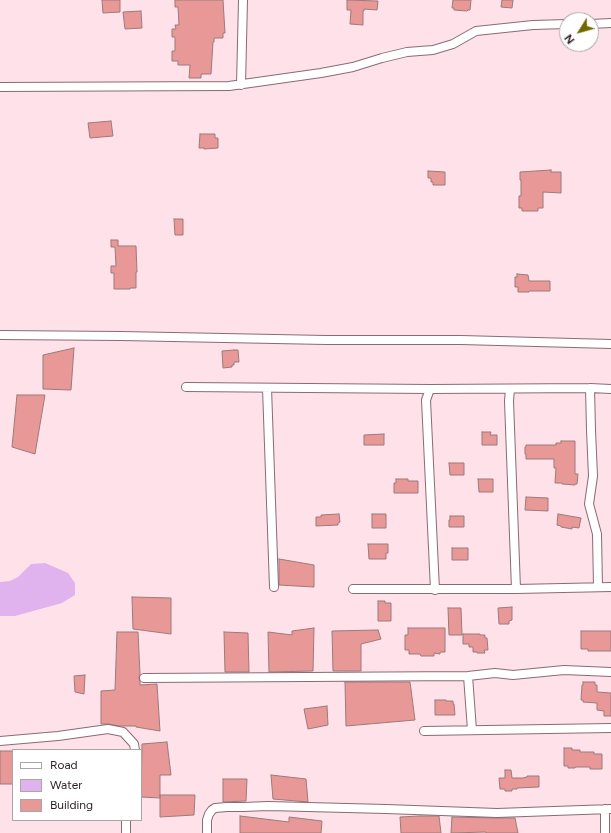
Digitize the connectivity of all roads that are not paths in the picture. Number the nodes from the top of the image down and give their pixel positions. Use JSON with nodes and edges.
{"nodes":[{"id":1,"x":243,"y":0,"type":"edge"},
{"id":2,"x":611,"y":23,"type":"edge"},
{"id":3,"x":559,"y":24,"type":"edge"},
{"id":4,"x":599,"y":24,"type":"edge"},
{"id":5,"x":241,"y":84,"type":"junction"},
{"id":6,"x":0,"y":87,"type":"edge"},
{"id":7,"x":0,"y":335,"type":"edge"},
{"id":8,"x":611,"y":344,"type":"edge"},
{"id":9,"x":186,"y":388,"type":"dead end"},
{"id":10,"x":267,"y":388,"type":"junction"},
{"id":11,"x":590,"y":388,"type":"junction"},
{"id":12,"x":430,"y":389,"type":"junction"},
{"id":13,"x":510,"y":389,"type":"junction"},
{"id":14,"x":611,"y":389,"type":"edge"},
{"id":15,"x":274,"y":587,"type":"dead end"},
{"id":16,"x":598,"y":587,"type":"junction"},
{"id":17,"x":611,"y":587,"type":"edge"},
{"id":18,"x":353,"y":589,"type":"dead end"},
{"id":19,"x":516,"y":589,"type":"junction"},
{"id":20,"x":435,"y":590,"type":"junction"},
{"id":21,"x":611,"y":672,"type":"edge"},
{"id":22,"x":468,"y":676,"type":"junction"},
{"id":23,"x":144,"y":678,"type":"dead end"},
{"id":24,"x":611,"y":728,"type":"edge"},
{"id":25,"x":472,"y":730,"type":"junction"},
{"id":26,"x":424,"y":731,"type":"dead end"},
{"id":27,"x":0,"y":741,"type":"edge"},
{"id":28,"x":135,"y":749,"type":"edge"},
{"id":29,"x":608,"y":809,"type":"edge"},
{"id":30,"x":126,"y":821,"type":"edge"},
{"id":31,"x":126,"y":833,"type":"edge"},
{"id":32,"x":207,"y":833,"type":"edge"},
{"id":33,"x":605,"y":833,"type":"edge"}],
"edges":[{"from":1,"to":5,"type":"street"},
{"from":2,"to":4,"type":"street"},
{"from":3,"to":5,"type":"street"},
{"from":5,"to":6,"type":"street"},
{"from":7,"to":8,"type":"street"},
{"from":9,"to":10,"type":"street"},
{"from":10,"to":12,"type":"street"},
{"from":10,"to":15,"type":"street"},
{"from":11,"to":13,"type":"street"},
{"from":11,"to":14,"type":"street"},
{"from":11,"to":16,"type":"street"},
{"from":12,"to":13,"type":"street"},
{"from":12,"to":20,"type":"street"},
{"from":13,"to":19,"type":"street"},
{"from":16,"to":17,"type":"street"},
{"from":16,"to":19,"type":"street"},
{"from":18,"to":20,"type":"street"},
{"from":19,"to":20,"type":"street"},
{"from":21,"to":22,"type":"street"},
{"from":22,"to":23,"type":"street"},
{"from":22,"to":25,"type":"street"},
{"from":24,"to":25,"type":"street"},
{"from":25,"to":26,"type":"street"},
{"from":27,"to":28,"type":"street"},
{"from":29,"to":32,"type":"street"},
{"from":29,"to":33,"type":"street"},
{"from":30,"to":31,"type":"street"}]}
